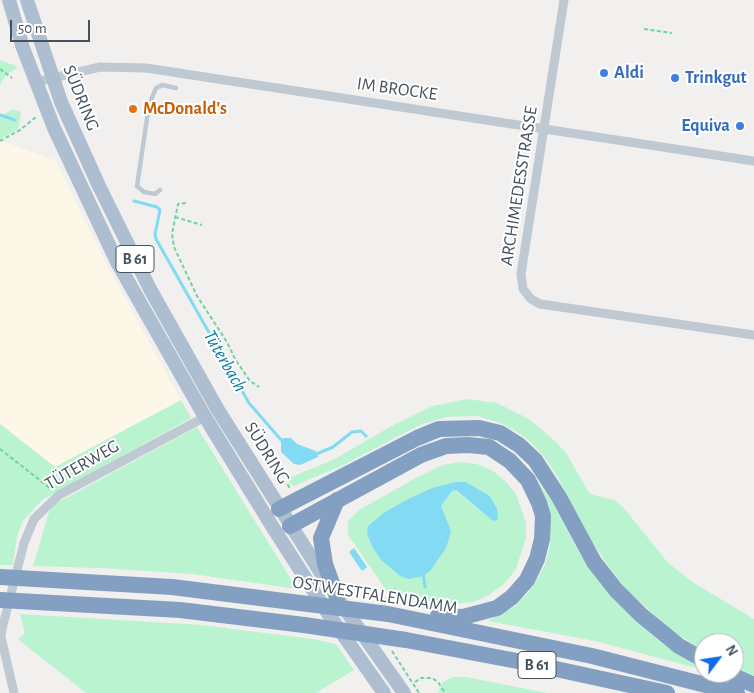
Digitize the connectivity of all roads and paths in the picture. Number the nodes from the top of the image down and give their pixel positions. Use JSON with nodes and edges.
{"nodes":[{"id":1,"x":9,"y":0,"type":"edge"},
{"id":2,"x":27,"y":0,"type":"edge"},
{"id":3,"x":564,"y":0,"type":"edge"},
{"id":4,"x":644,"y":29,"type":"dead end"},
{"id":5,"x":672,"y":33,"type":"dead end"},
{"id":6,"x":0,"y":69,"type":"edge"},
{"id":7,"x":12,"y":78,"type":"dead end"},
{"id":8,"x":52,"y":78,"type":"junction"},
{"id":9,"x":36,"y":82,"type":"junction"},
{"id":10,"x":176,"y":88,"type":"dead end"},
{"id":11,"x":38,"y":116,"type":"dead end"},
{"id":12,"x":545,"y":128,"type":"junction"},
{"id":13,"x":0,"y":141,"type":"edge"},
{"id":14,"x":754,"y":161,"type":"edge"},
{"id":15,"x":160,"y":190,"type":"dead end"},
{"id":16,"x":186,"y":203,"type":"dead end"},
{"id":17,"x":175,"y":216,"type":"junction"},
{"id":18,"x":202,"y":225,"type":"dead end"},
{"id":19,"x":754,"y":335,"type":"edge"},
{"id":20,"x":259,"y":387,"type":"dead end"},
{"id":21,"x":205,"y":417,"type":"junction"},
{"id":22,"x":0,"y":448,"type":"edge"},
{"id":23,"x":59,"y":494,"type":"junction"},
{"id":24,"x":337,"y":500,"type":"junction"},
{"id":25,"x":280,"y":509,"type":"junction"},
{"id":26,"x":272,"y":526,"type":"junction"},
{"id":27,"x":290,"y":526,"type":"junction"},
{"id":28,"x":1,"y":578,"type":"edge"},
{"id":29,"x":337,"y":597,"type":"junction"},
{"id":30,"x":0,"y":600,"type":"edge"},
{"id":31,"x":388,"y":614,"type":"junction"},
{"id":32,"x":694,"y":654,"type":"edge"},
{"id":33,"x":404,"y":692,"type":"edge"},
{"id":34,"x":14,"y":693,"type":"edge"},
{"id":35,"x":384,"y":693,"type":"edge"},
{"id":36,"x":445,"y":693,"type":"edge"},
{"id":37,"x":667,"y":693,"type":"edge"},
{"id":38,"x":737,"y":693,"type":"edge"}],
"edges":[{"from":1,"to":9,"type":"main road","name":"SÜDRING","number":"B 61"},
{"from":2,"to":8,"type":"main road","name":"SÜDRING","number":"B 61"},
{"from":3,"to":12,"type":"street","name":"ARCHIMEDESSTRASSE"},
{"from":4,"to":5,"type":"path"},
{"from":6,"to":7,"type":"path"},
{"from":8,"to":9,"type":"street","name":"IM BROCKE"},
{"from":8,"to":12,"type":"street","name":"IM BROCKE"},
{"from":8,"to":25,"type":"main road","name":"SÜDRING","number":"B 61"},
{"from":9,"to":21,"type":"main road","name":"SÜDRING","number":"B 61"},
{"from":10,"to":15,"type":"lane"},
{"from":11,"to":13,"type":"path"},
{"from":12,"to":14,"type":"street","name":"IM BROCKE"},
{"from":12,"to":19,"type":"street","name":"ARCHIMEDESSTRASSE"},
{"from":16,"to":17,"type":"path"},
{"from":17,"to":18,"type":"path"},
{"from":17,"to":20,"type":"path"},
{"from":21,"to":23,"type":"street","name":"TÜTERWEG"},
{"from":21,"to":26,"type":"main road","name":"SÜDRING","number":"B 61"},
{"from":22,"to":23,"type":"path"},
{"from":23,"to":34,"type":"street","name":"TÜTERWEG"},
{"from":24,"to":27,"type":"highway"},
{"from":24,"to":29,"type":"highway"},
{"from":24,"to":31,"type":"highway"},
{"from":25,"to":26,"type":"main road"},
{"from":25,"to":27,"type":"main road","name":"SÜDRING"},
{"from":25,"to":32,"type":"highway"},
{"from":26,"to":27,"type":"main road"},
{"from":26,"to":35,"type":"main road","name":"SÜDRING","number":"B 61"},
{"from":27,"to":29,"type":"main road","name":"SÜDRING"},
{"from":28,"to":31,"type":"highway","name":"OSTWESTFALENDAMM","number":"B 61"},
{"from":29,"to":33,"type":"main road","name":"SÜDRING"},
{"from":30,"to":37,"type":"highway","number":"B 61"},
{"from":31,"to":38,"type":"highway","name":"OSTWESTFALENDAMM","number":"B 61"},
{"from":33,"to":36,"type":"path"}]}
